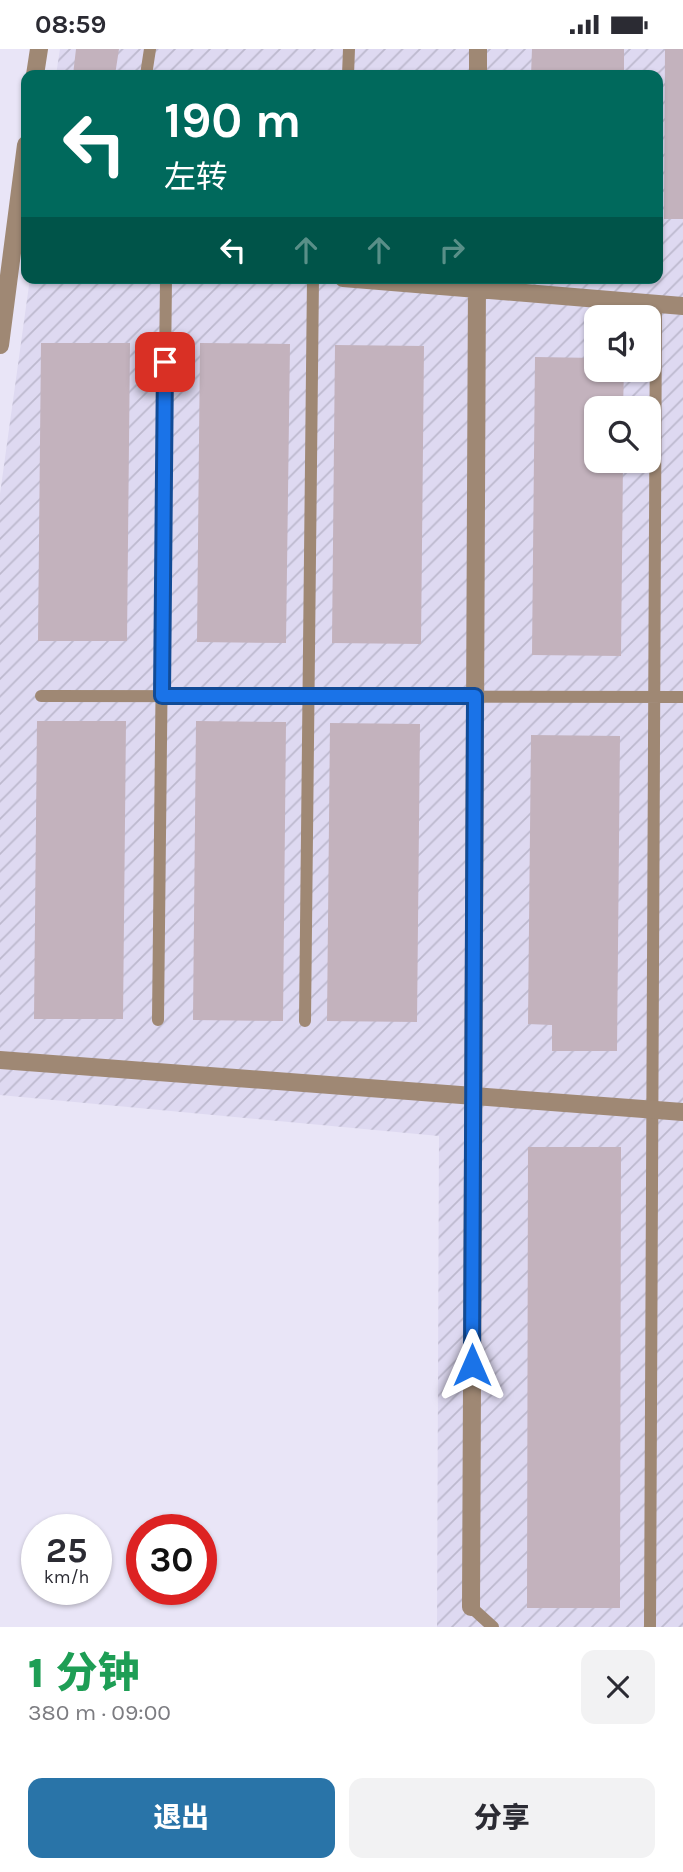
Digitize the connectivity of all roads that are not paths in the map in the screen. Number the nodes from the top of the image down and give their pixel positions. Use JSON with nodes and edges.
{"nodes":[{"id":1,"x":39,"y":49,"type":"edge"},
{"id":2,"x":150,"y":49,"type":"edge"},
{"id":3,"x":349,"y":49,"type":"edge"},
{"id":4,"x":478,"y":49,"type":"edge"},
{"id":5,"x":37,"y":70,"type":"edge"},
{"id":6,"x":147,"y":70,"type":"edge"},
{"id":7,"x":348,"y":70,"type":"edge"},
{"id":8,"x":478,"y":70,"type":"edge"},
{"id":9,"x":21,"y":221,"type":"edge"},
{"id":10,"x":19,"y":252,"type":"edge"},
{"id":11,"x":166,"y":284,"type":"edge"},
{"id":12,"x":313,"y":284,"type":"edge"},
{"id":13,"x":477,"y":284,"type":"edge"},
{"id":14,"x":656,"y":304,"type":"junction"},
{"id":15,"x":683,"y":306,"type":"edge"},
{"id":16,"x":0,"y":345,"type":"edge"},
{"id":17,"x":41,"y":696,"type":"dead end"},
{"id":18,"x":162,"y":696,"type":"junction"},
{"id":19,"x":308,"y":696,"type":"junction"},
{"id":20,"x":475,"y":696,"type":"junction"},
{"id":21,"x":654,"y":697,"type":"junction"},
{"id":22,"x":683,"y":697,"type":"edge"},
{"id":23,"x":158,"y":1020,"type":"dead end"},
{"id":24,"x":305,"y":1021,"type":"dead end"},
{"id":25,"x":0,"y":1060,"type":"edge"},
{"id":26,"x":474,"y":1096,"type":"junction"},
{"id":27,"x":652,"y":1109,"type":"junction"},
{"id":28,"x":683,"y":1112,"type":"edge"},
{"id":29,"x":471,"y":1607,"type":"joint"},
{"id":30,"x":494,"y":1627,"type":"edge"},
{"id":31,"x":650,"y":1627,"type":"edge"}],
"edges":[{"from":1,"to":5,"type":"street"},
{"from":2,"to":6,"type":"lane"},
{"from":3,"to":7,"type":"lane"},
{"from":4,"to":8,"type":"street"},
{"from":9,"to":10,"type":"street"},
{"from":10,"to":16,"type":"street"},
{"from":11,"to":18,"type":"lane"},
{"from":12,"to":19,"type":"lane"},
{"from":13,"to":14,"type":"street"},
{"from":13,"to":20,"type":"street"},
{"from":14,"to":15,"type":"street"},
{"from":14,"to":21,"type":"lane"},
{"from":17,"to":18,"type":"lane"},
{"from":18,"to":19,"type":"lane"},
{"from":18,"to":23,"type":"lane"},
{"from":19,"to":20,"type":"lane"},
{"from":19,"to":24,"type":"lane"},
{"from":20,"to":21,"type":"lane"},
{"from":20,"to":26,"type":"street"},
{"from":21,"to":22,"type":"lane"},
{"from":21,"to":27,"type":"lane"},
{"from":25,"to":26,"type":"street"},
{"from":26,"to":27,"type":"street"},
{"from":26,"to":29,"type":"street"},
{"from":27,"to":28,"type":"street"},
{"from":27,"to":31,"type":"lane"},
{"from":29,"to":30,"type":"lane"}]}
